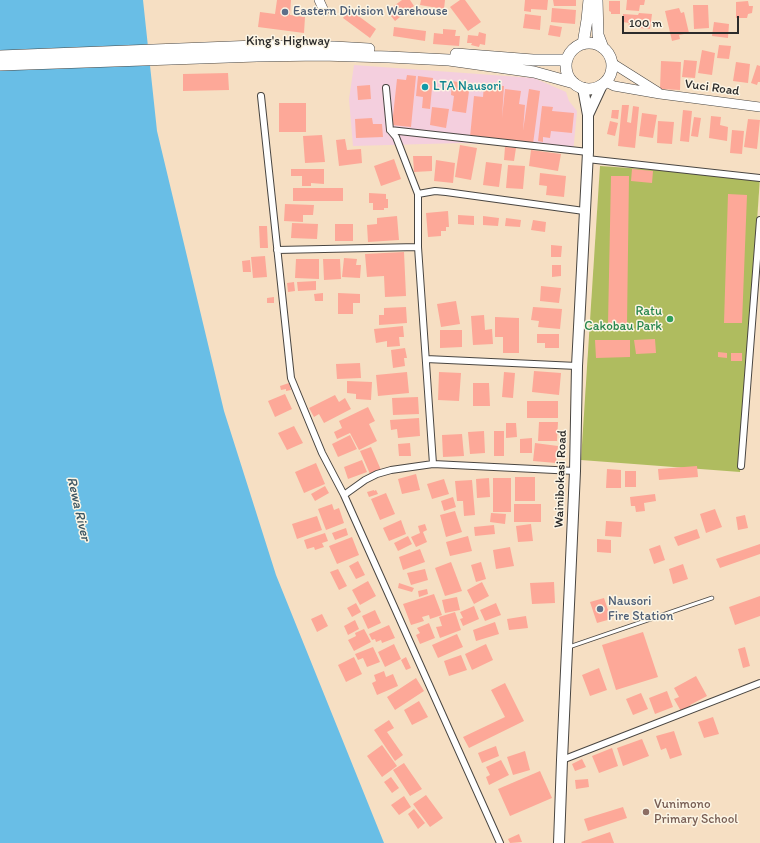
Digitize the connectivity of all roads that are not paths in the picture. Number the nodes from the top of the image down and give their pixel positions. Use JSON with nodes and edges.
{"nodes":[{"id":1,"x":319,"y":0,"type":"edge"},
{"id":2,"x":589,"y":0,"type":"edge"},
{"id":3,"x":597,"y":0,"type":"edge"},
{"id":4,"x":324,"y":10,"type":"dead end"},
{"id":5,"x":583,"y":44,"type":"junction"},
{"id":6,"x":603,"y":48,"type":"junction"},
{"id":7,"x":196,"y":53,"type":"junction"},
{"id":8,"x":0,"y":56,"type":"edge"},
{"id":9,"x":567,"y":60,"type":"junction"},
{"id":10,"x":612,"y":63,"type":"junction"},
{"id":11,"x":0,"y":65,"type":"edge"},
{"id":12,"x":604,"y":84,"type":"junction"},
{"id":13,"x":578,"y":85,"type":"junction"},
{"id":14,"x":386,"y":88,"type":"dead end"},
{"id":15,"x":660,"y":94,"type":"junction"},
{"id":16,"x":261,"y":96,"type":"dead end"},
{"id":17,"x":760,"y":108,"type":"edge"},
{"id":18,"x":588,"y":115,"type":"junction"},
{"id":19,"x":390,"y":130,"type":"junction"},
{"id":20,"x":587,"y":156,"type":"junction"},
{"id":21,"x":760,"y":178,"type":"edge"},
{"id":22,"x":418,"y":194,"type":"junction"},
{"id":23,"x":584,"y":211,"type":"junction"},
{"id":24,"x":760,"y":220,"type":"edge"},
{"id":25,"x":418,"y":247,"type":"junction"},
{"id":26,"x":277,"y":250,"type":"junction"},
{"id":27,"x":426,"y":359,"type":"junction"},
{"id":28,"x":577,"y":366,"type":"junction"},
{"id":29,"x":433,"y":464,"type":"junction"},
{"id":30,"x":741,"y":466,"type":"dead end"},
{"id":31,"x":575,"y":471,"type":"junction"},
{"id":32,"x":344,"y":495,"type":"junction"},
{"id":33,"x":712,"y":598,"type":"dead end"},
{"id":34,"x":567,"y":648,"type":"junction"},
{"id":35,"x":760,"y":683,"type":"edge"},
{"id":36,"x":562,"y":760,"type":"junction"},
{"id":37,"x":500,"y":843,"type":"edge"},
{"id":38,"x":559,"y":843,"type":"edge"}],
"edges":[{"from":1,"to":4,"type":"main road"},
{"from":2,"to":5,"type":"highway"},
{"from":3,"to":6,"type":"highway"},
{"from":5,"to":6,"type":"highway"},
{"from":5,"to":9,"type":"highway"},
{"from":6,"to":10,"type":"highway"},
{"from":7,"to":8,"type":"highway","name":"King's Highway"},
{"from":7,"to":9,"type":"highway","name":"King's Highway"},
{"from":7,"to":11,"type":"highway","name":"King's Highway"},
{"from":7,"to":13,"type":"highway","name":"King's Highway"},
{"from":9,"to":13,"type":"highway"},
{"from":10,"to":12,"type":"highway"},
{"from":10,"to":15,"type":"main road","name":"Vuci Road"},
{"from":12,"to":13,"type":"highway"},
{"from":12,"to":15,"type":"main road","name":"Vuci Road"},
{"from":12,"to":18,"type":"main road","name":"Wainibokasi Road"},
{"from":13,"to":18,"type":"main road","name":"Wainibokasi Road"},
{"from":14,"to":19,"type":"street"},
{"from":15,"to":17,"type":"main road","name":"Vuci Road"},
{"from":16,"to":26,"type":"street"},
{"from":18,"to":20,"type":"main road","name":"Wainibokasi Road"},
{"from":19,"to":20,"type":"street"},
{"from":19,"to":22,"type":"street"},
{"from":20,"to":21,"type":"street"},
{"from":20,"to":23,"type":"main road","name":"Wainibokasi Road"},
{"from":22,"to":23,"type":"street"},
{"from":22,"to":25,"type":"street"},
{"from":23,"to":28,"type":"main road","name":"Wainibokasi Road"},
{"from":24,"to":30,"type":"street"},
{"from":25,"to":26,"type":"street"},
{"from":25,"to":27,"type":"street"},
{"from":26,"to":32,"type":"street"},
{"from":27,"to":28,"type":"street"},
{"from":27,"to":29,"type":"street"},
{"from":28,"to":31,"type":"main road","name":"Wainibokasi Road"},
{"from":29,"to":31,"type":"street"},
{"from":29,"to":32,"type":"street"},
{"from":31,"to":34,"type":"main road","name":"Wainibokasi Road"},
{"from":32,"to":37,"type":"street"},
{"from":33,"to":34,"type":"lane"},
{"from":34,"to":36,"type":"main road","name":"Wainibokasi Road"},
{"from":35,"to":36,"type":"street"},
{"from":36,"to":38,"type":"main road","name":"Wainibokasi Road"}]}
